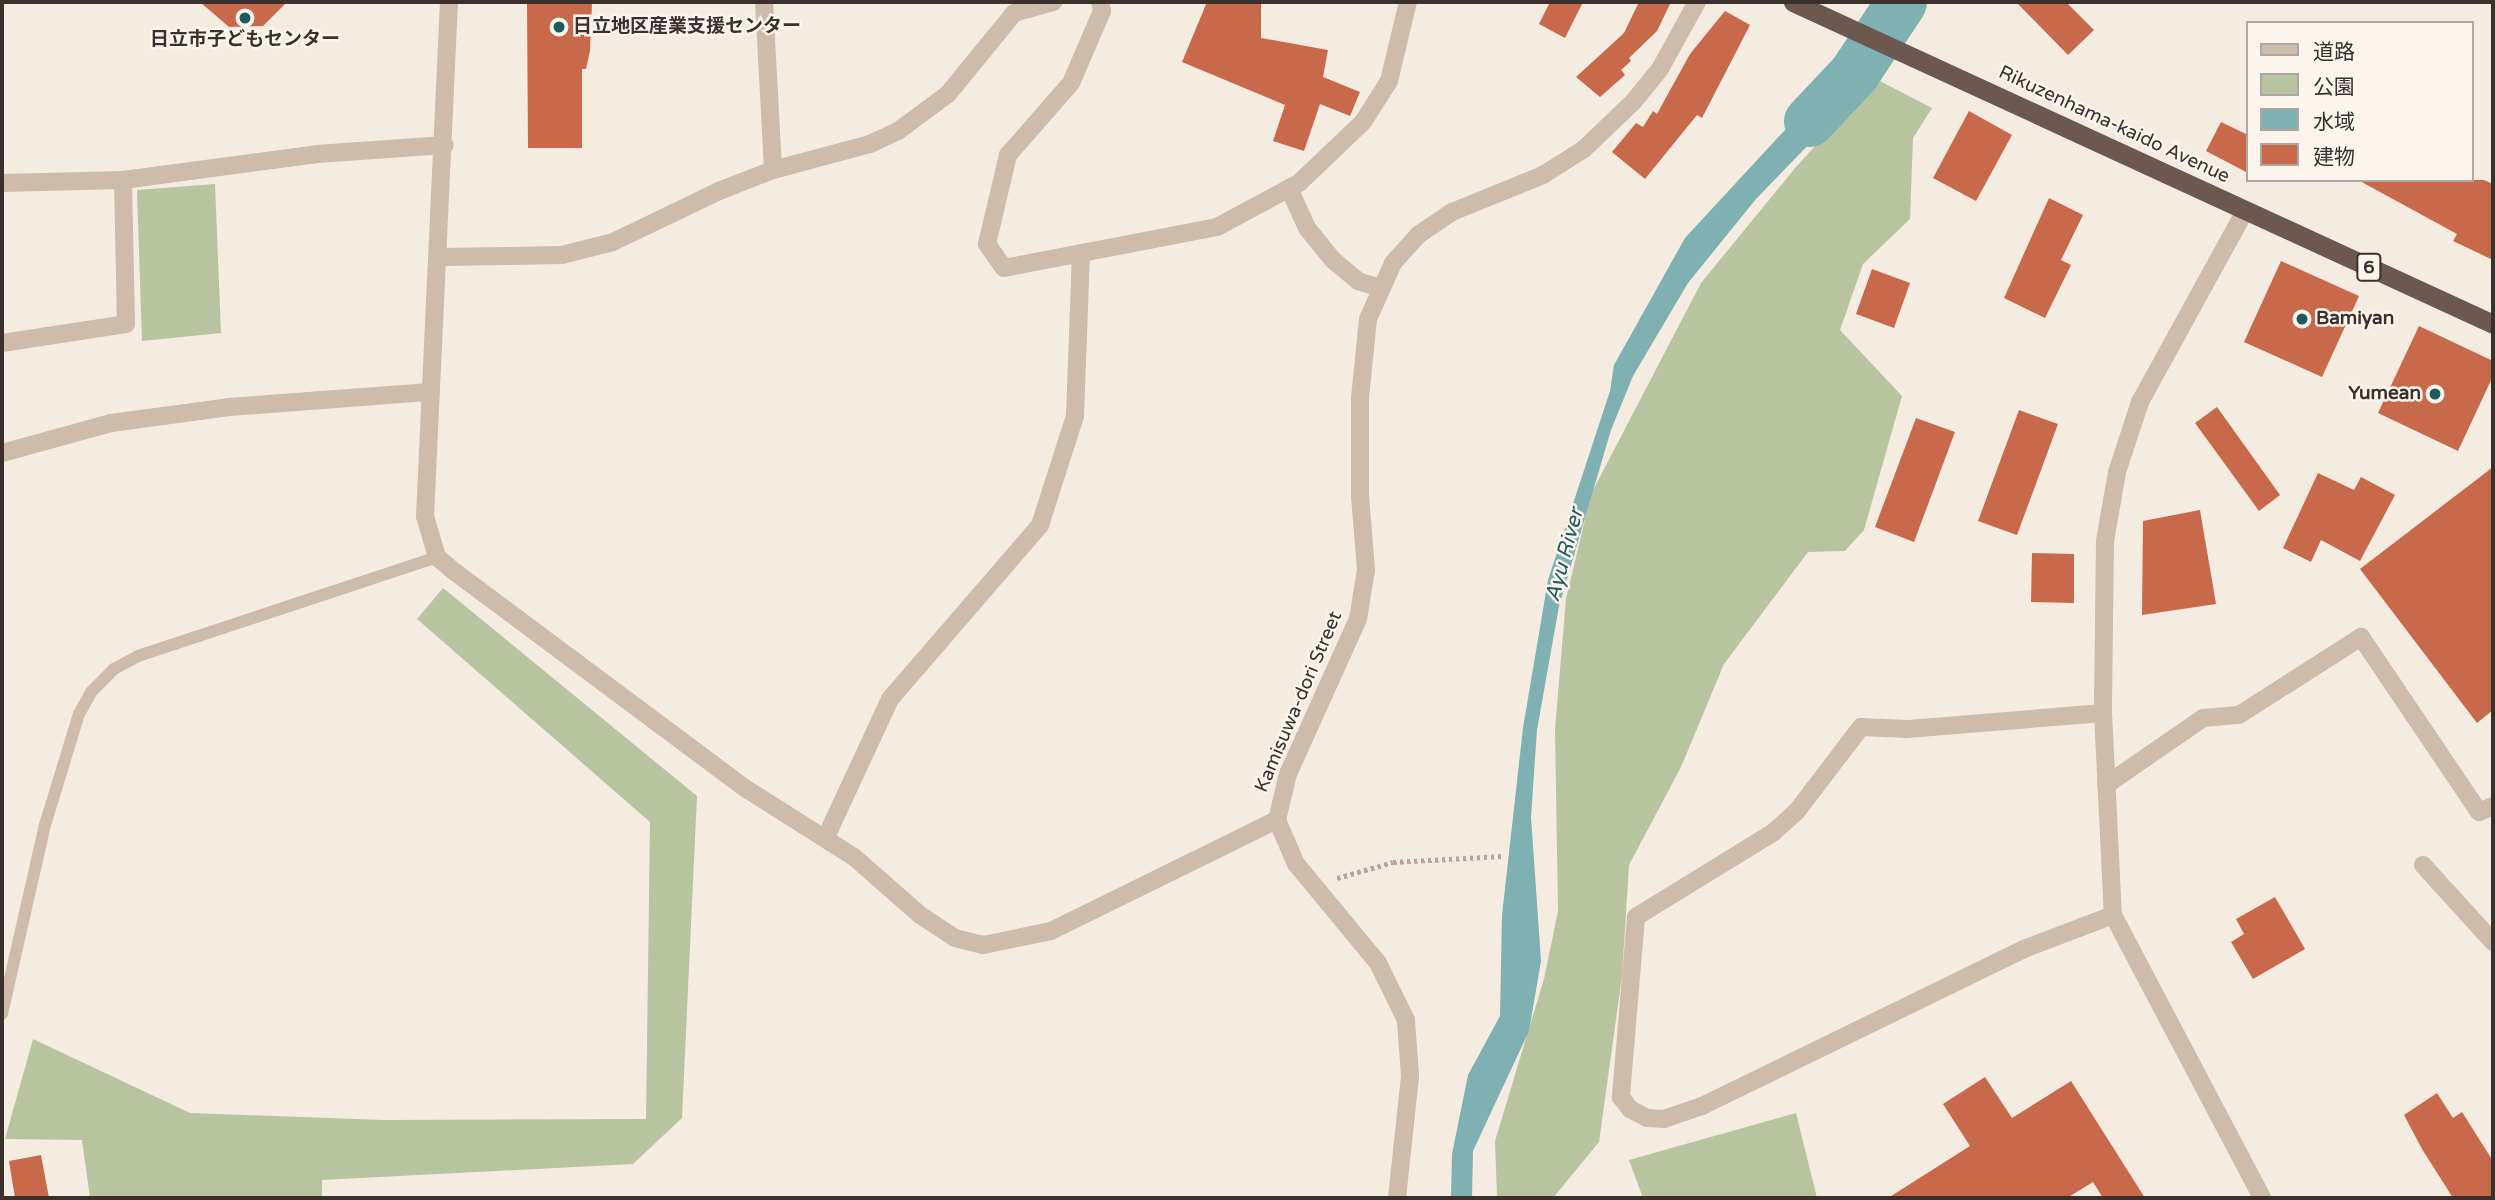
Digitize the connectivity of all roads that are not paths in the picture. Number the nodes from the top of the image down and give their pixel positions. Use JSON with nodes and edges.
{"nodes":[{"id":1,"x":449,"y":2,"type":"edge"},
{"id":2,"x":764,"y":2,"type":"edge"},
{"id":3,"x":1053,"y":2,"type":"edge"},
{"id":4,"x":1100,"y":2,"type":"edge"},
{"id":5,"x":1408,"y":2,"type":"edge"},
{"id":6,"x":1697,"y":2,"type":"edge"},
{"id":7,"x":1793,"y":2,"type":"edge"},
{"id":8,"x":445,"y":145,"type":"junction"},
{"id":9,"x":773,"y":170,"type":"junction"},
{"id":10,"x":124,"y":180,"type":"junction"},
{"id":11,"x":2,"y":183,"type":"edge"},
{"id":12,"x":1289,"y":188,"type":"junction"},
{"id":13,"x":2245,"y":211,"type":"junction"},
{"id":14,"x":1081,"y":253,"type":"junction"},
{"id":15,"x":440,"y":257,"type":"junction"},
{"id":16,"x":1379,"y":288,"type":"junction"},
{"id":17,"x":2493,"y":324,"type":"edge"},
{"id":18,"x":2,"y":343,"type":"edge"},
{"id":19,"x":430,"y":393,"type":"junction"},
{"id":20,"x":2,"y":453,"type":"edge"},
{"id":21,"x":437,"y":557,"type":"junction"},
{"id":22,"x":2103,"y":713,"type":"junction"},
{"id":23,"x":2106,"y":785,"type":"junction"},
{"id":24,"x":2493,"y":806,"type":"edge"},
{"id":25,"x":1277,"y":820,"type":"junction"},
{"id":26,"x":826,"y":837,"type":"junction"},
{"id":27,"x":2423,"y":865,"type":"dead end"},
{"id":28,"x":2113,"y":915,"type":"junction"},
{"id":29,"x":2493,"y":942,"type":"edge"},
{"id":30,"x":2,"y":1014,"type":"edge"},
{"id":31,"x":1396,"y":1198,"type":"edge"},
{"id":32,"x":2262,"y":1198,"type":"edge"}],
"edges":[{"from":1,"to":8,"type":"street"},
{"from":2,"to":9,"type":"street"},
{"from":3,"to":9,"type":"street"},
{"from":4,"to":14,"type":"street"},
{"from":5,"to":12,"type":"street"},
{"from":6,"to":16,"type":"street","name":"Kamisuwa-dori Street"},
{"from":7,"to":13,"type":"highway","name":"Rikuzenhama-kaido Avenue","number":"6"},
{"from":8,"to":10,"type":"street"},
{"from":8,"to":15,"type":"street"},
{"from":9,"to":15,"type":"street"},
{"from":10,"to":11,"type":"street"},
{"from":10,"to":18,"type":"street"},
{"from":12,"to":14,"type":"street"},
{"from":12,"to":16,"type":"street"},
{"from":13,"to":17,"type":"highway","name":"Rikuzenhama-kaido Avenue","number":"6"},
{"from":13,"to":22,"type":"street"},
{"from":14,"to":26,"type":"street"},
{"from":15,"to":19,"type":"street"},
{"from":16,"to":25,"type":"street","name":"Kamisuwa-dori Street"},
{"from":19,"to":20,"type":"street"},
{"from":19,"to":21,"type":"street"},
{"from":21,"to":26,"type":"street"},
{"from":21,"to":30,"type":"lane"},
{"from":22,"to":23,"type":"street"},
{"from":22,"to":28,"type":"street"},
{"from":23,"to":24,"type":"street"},
{"from":23,"to":28,"type":"street"},
{"from":25,"to":26,"type":"street"},
{"from":25,"to":31,"type":"street","name":"Kamisuwa-dori Street"},
{"from":27,"to":29,"type":"street"},
{"from":28,"to":32,"type":"street"}]}
